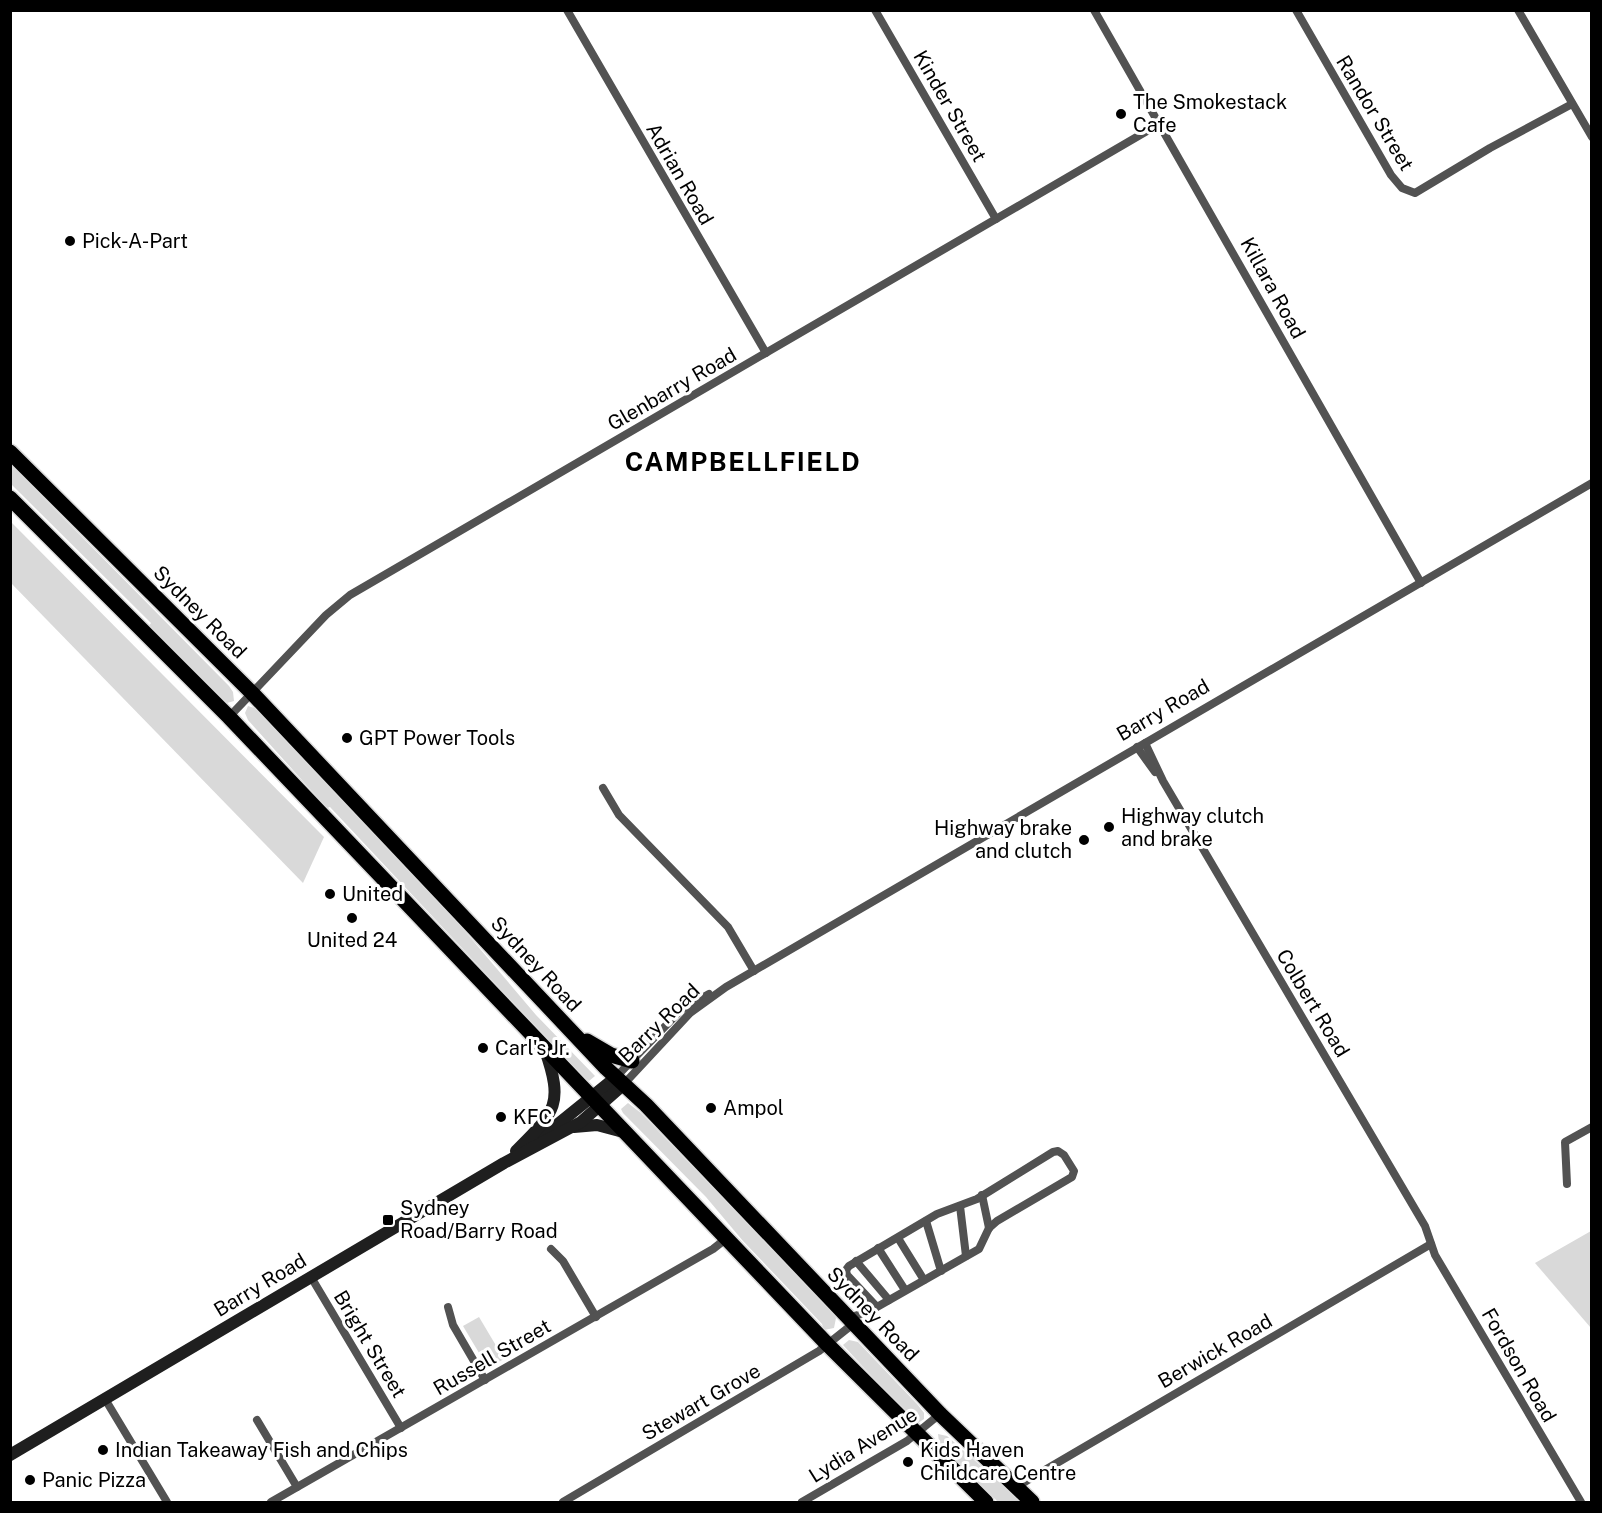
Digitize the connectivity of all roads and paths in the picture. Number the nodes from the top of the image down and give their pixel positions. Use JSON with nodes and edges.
{"nodes":[{"id":1,"x":567,"y":10,"type":"edge"},
{"id":2,"x":875,"y":10,"type":"edge"},
{"id":3,"x":1094,"y":10,"type":"edge"},
{"id":4,"x":1296,"y":10,"type":"edge"},
{"id":5,"x":1518,"y":10,"type":"edge"},
{"id":6,"x":1572,"y":104,"type":"junction"},
{"id":7,"x":1159,"y":124,"type":"junction"},
{"id":8,"x":1592,"y":137,"type":"edge"},
{"id":9,"x":996,"y":219,"type":"junction"},
{"id":10,"x":766,"y":353,"type":"junction"},
{"id":11,"x":10,"y":452,"type":"edge"},
{"id":12,"x":1592,"y":483,"type":"edge"},
{"id":13,"x":10,"y":498,"type":"edge"},
{"id":14,"x":1421,"y":583,"type":"junction"},
{"id":15,"x":252,"y":693,"type":"junction"},
{"id":16,"x":230,"y":717,"type":"junction"},
{"id":17,"x":1141,"y":745,"type":"junction"},
{"id":18,"x":603,"y":788,"type":"dead end"},
{"id":19,"x":754,"y":971,"type":"junction"},
{"id":20,"x":726,"y":987,"type":"junction"},
{"id":21,"x":569,"y":1030,"type":"junction"},
{"id":22,"x":544,"y":1046,"type":"junction"},
{"id":23,"x":632,"y":1061,"type":"junction"},
{"id":24,"x":619,"y":1081,"type":"junction"},
{"id":25,"x":597,"y":1101,"type":"junction"},
{"id":26,"x":571,"y":1127,"type":"junction"},
{"id":27,"x":1592,"y":1127,"type":"edge"},
{"id":28,"x":628,"y":1133,"type":"junction"},
{"id":29,"x":530,"y":1148,"type":"junction"},
{"id":30,"x":504,"y":1162,"type":"junction"},
{"id":31,"x":1567,"y":1184,"type":"dead end"},
{"id":32,"x":982,"y":1195,"type":"junction"},
{"id":33,"x":960,"y":1206,"type":"junction"},
{"id":34,"x":926,"y":1221,"type":"junction"},
{"id":35,"x":989,"y":1228,"type":"junction"},
{"id":36,"x":727,"y":1238,"type":"junction"},
{"id":37,"x":898,"y":1238,"type":"junction"},
{"id":38,"x":1431,"y":1244,"type":"junction"},
{"id":39,"x":878,"y":1248,"type":"junction"},
{"id":40,"x":551,"y":1249,"type":"dead end"},
{"id":41,"x":966,"y":1256,"type":"junction"},
{"id":42,"x":856,"y":1261,"type":"junction"},
{"id":43,"x":941,"y":1270,"type":"junction"},
{"id":44,"x":311,"y":1277,"type":"junction"},
{"id":45,"x":924,"y":1280,"type":"junction"},
{"id":46,"x":905,"y":1290,"type":"junction"},
{"id":47,"x":889,"y":1300,"type":"junction"},
{"id":48,"x":448,"y":1307,"type":"dead end"},
{"id":49,"x":877,"y":1307,"type":"junction"},
{"id":50,"x":596,"y":1317,"type":"junction"},
{"id":51,"x":851,"y":1322,"type":"junction"},
{"id":52,"x":828,"y":1345,"type":"junction"},
{"id":53,"x":485,"y":1380,"type":"junction"},
{"id":54,"x":105,"y":1399,"type":"junction"},
{"id":55,"x":940,"y":1414,"type":"junction"},
{"id":56,"x":257,"y":1420,"type":"dead end"},
{"id":57,"x":400,"y":1428,"type":"junction"},
{"id":58,"x":916,"y":1435,"type":"junction"},
{"id":59,"x":10,"y":1455,"type":"edge"},
{"id":60,"x":297,"y":1487,"type":"junction"},
{"id":61,"x":1016,"y":1487,"type":"junction"},
{"id":62,"x":167,"y":1503,"type":"edge"},
{"id":63,"x":271,"y":1503,"type":"edge"},
{"id":64,"x":563,"y":1503,"type":"edge"},
{"id":65,"x":802,"y":1503,"type":"edge"},
{"id":66,"x":986,"y":1503,"type":"edge"},
{"id":67,"x":1032,"y":1503,"type":"edge"},
{"id":68,"x":1581,"y":1503,"type":"edge"}],
"edges":[{"from":1,"to":10,"type":"street","name":"Adrian Road"},
{"from":2,"to":9,"type":"street","name":"Kinder Street"},
{"from":3,"to":7,"type":"street","name":"Killara Road"},
{"from":4,"to":6,"type":"street","name":"Randor Street"},
{"from":5,"to":6,"type":"street"},
{"from":6,"to":8,"type":"street"},
{"from":7,"to":9,"type":"street","name":"Glenbarry Road"},
{"from":7,"to":14,"type":"street","name":"Killara Road"},
{"from":9,"to":10,"type":"street","name":"Glenbarry Road"},
{"from":10,"to":15,"type":"street","name":"Glenbarry Road"},
{"from":11,"to":15,"type":"highway","name":"Sydney Road"},
{"from":12,"to":14,"type":"street","name":"Barry Road"},
{"from":13,"to":16,"type":"highway"},
{"from":14,"to":17,"type":"street","name":"Barry Road"},
{"from":15,"to":16,"type":"street","name":"Glenbarry Road"},
{"from":15,"to":21,"type":"highway","name":"Sydney Road"},
{"from":16,"to":22,"type":"highway"},
{"from":17,"to":19,"type":"street","name":"Barry Road"},
{"from":17,"to":38,"type":"street","name":"Colbert Road"},
{"from":18,"to":19,"type":"street"},
{"from":19,"to":20,"type":"street","name":"Barry Road"},
{"from":20,"to":23,"type":"street","name":"Barry Road"},
{"from":20,"to":24,"type":"street","name":"Barry Road"},
{"from":21,"to":23,"type":"highway"},
{"from":21,"to":24,"type":"highway","name":"Sydney Road"},
{"from":22,"to":25,"type":"highway"},
{"from":22,"to":30,"type":"main road"},
{"from":23,"to":24,"type":"street","name":"Barry Road"},
{"from":24,"to":25,"type":"main road","name":"Barry Road"},
{"from":24,"to":51,"type":"highway","name":"Sydney Road"},
{"from":25,"to":26,"type":"main road","name":"Barry Road"},
{"from":25,"to":28,"type":"highway"},
{"from":25,"to":29,"type":"main road","name":"Barry Road"},
{"from":26,"to":28,"type":"main road"},
{"from":26,"to":29,"type":"main road","name":"Barry Road"},
{"from":27,"to":31,"type":"street"},
{"from":28,"to":36,"type":"highway"},
{"from":29,"to":30,"type":"main road","name":"Barry Road"},
{"from":30,"to":44,"type":"main road","name":"Barry Road"},
{"from":32,"to":33,"type":"street"},
{"from":32,"to":35,"type":"street"},
{"from":32,"to":35,"type":"street"},
{"from":33,"to":34,"type":"street"},
{"from":33,"to":41,"type":"street"},
{"from":34,"to":37,"type":"street"},
{"from":34,"to":43,"type":"street"},
{"from":35,"to":41,"type":"street","name":"Stewart Grove"},
{"from":36,"to":50,"type":"street","name":"Russell Street"},
{"from":36,"to":52,"type":"highway"},
{"from":37,"to":39,"type":"street"},
{"from":37,"to":45,"type":"street"},
{"from":38,"to":61,"type":"street","name":"Berwick Road"},
{"from":38,"to":68,"type":"street","name":"Fordson Road"},
{"from":39,"to":42,"type":"street"},
{"from":39,"to":46,"type":"street"},
{"from":40,"to":50,"type":"street"},
{"from":41,"to":43,"type":"street","name":"Stewart Grove"},
{"from":42,"to":47,"type":"street"},
{"from":42,"to":49,"type":"street"},
{"from":43,"to":45,"type":"street","name":"Stewart Grove"},
{"from":44,"to":54,"type":"main road","name":"Barry Road"},
{"from":44,"to":57,"type":"street","name":"Bright Street"},
{"from":45,"to":46,"type":"street","name":"Stewart Grove"},
{"from":46,"to":47,"type":"street","name":"Stewart Grove"},
{"from":47,"to":49,"type":"street","name":"Stewart Grove"},
{"from":48,"to":53,"type":"street"},
{"from":49,"to":51,"type":"street","name":"Stewart Grove"},
{"from":50,"to":53,"type":"street","name":"Russell Street"},
{"from":51,"to":52,"type":"street","name":"Stewart Grove"},
{"from":51,"to":55,"type":"highway","name":"Sydney Road"},
{"from":52,"to":58,"type":"highway"},
{"from":52,"to":64,"type":"street","name":"Stewart Grove"},
{"from":53,"to":57,"type":"street","name":"Russell Street"},
{"from":54,"to":59,"type":"main road","name":"Barry Road"},
{"from":54,"to":62,"type":"street"},
{"from":55,"to":58,"type":"street","name":"Lydia Avenue"},
{"from":55,"to":61,"type":"highway","name":"Sydney Road"},
{"from":56,"to":60,"type":"street"},
{"from":57,"to":60,"type":"street","name":"Russell Street"},
{"from":58,"to":65,"type":"street","name":"Lydia Avenue"},
{"from":58,"to":66,"type":"highway"},
{"from":60,"to":63,"type":"street","name":"Russell Street"},
{"from":61,"to":67,"type":"highway","name":"Sydney Road"}]}
